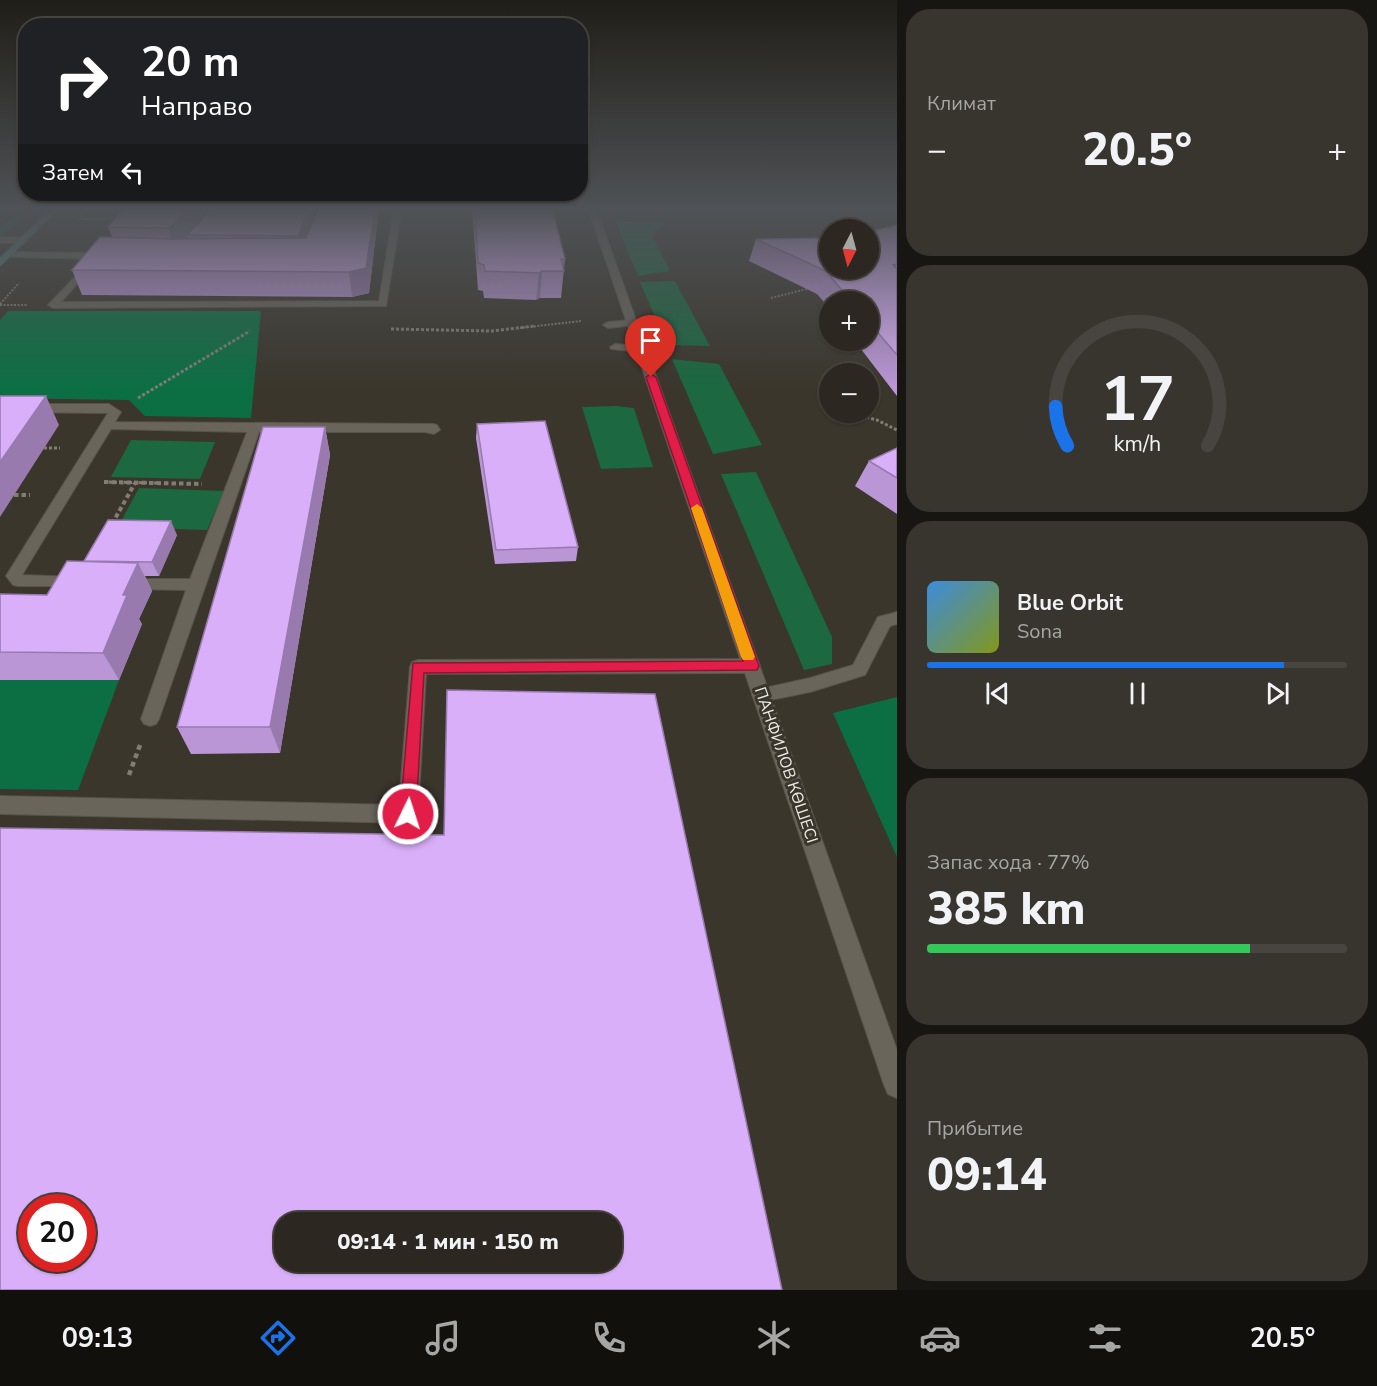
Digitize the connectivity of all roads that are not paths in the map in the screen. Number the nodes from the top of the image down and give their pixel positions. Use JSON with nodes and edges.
{"nodes":[{"id":1,"x":86,"y":268,"type":"edge"},
{"id":2,"x":389,"y":268,"type":"edge"},
{"id":3,"x":613,"y":268,"type":"edge"},
{"id":4,"x":632,"y":323,"type":"junction"},
{"id":5,"x":608,"y":325,"type":"dead end"},
{"id":6,"x":615,"y":347,"type":"dead end"},
{"id":7,"x":641,"y":349,"type":"junction"},
{"id":8,"x":0,"y":408,"type":"edge"},
{"id":9,"x":107,"y":425,"type":"junction"},
{"id":10,"x":254,"y":428,"type":"junction"},
{"id":11,"x":430,"y":430,"type":"dead end"},
{"id":12,"x":89,"y":583,"type":"edge"},
{"id":13,"x":109,"y":583,"type":"edge"},
{"id":14,"x":196,"y":585,"type":"junction"},
{"id":15,"x":897,"y":618,"type":"edge"},
{"id":16,"x":752,"y":666,"type":"junction"},
{"id":17,"x":761,"y":695,"type":"junction"},
{"id":18,"x":150,"y":719,"type":"road end"},
{"id":19,"x":0,"y":805,"type":"edge"},
{"id":20,"x":897,"y":1085,"type":"edge"}],
"edges":[{"from":1,"to":2,"type":"street"},
{"from":3,"to":4,"type":"street","name":"ПАНФИЛОВ КӨШЕСІ"},
{"from":4,"to":5,"type":"street"},
{"from":4,"to":7,"type":"street","name":"ПАНФИЛОВ КӨШЕСІ"},
{"from":6,"to":7,"type":"street"},
{"from":7,"to":16,"type":"street","name":"ПАНФИЛОВ КӨШЕСІ"},
{"from":8,"to":9,"type":"street"},
{"from":9,"to":10,"type":"street"},
{"from":9,"to":12,"type":"street"},
{"from":10,"to":11,"type":"street"},
{"from":10,"to":14,"type":"street"},
{"from":13,"to":14,"type":"street"},
{"from":14,"to":18,"type":"street"},
{"from":15,"to":17,"type":"street"},
{"from":16,"to":17,"type":"street","name":"ПАНФИЛОВ КӨШЕСІ"},
{"from":16,"to":19,"type":"street"},
{"from":17,"to":20,"type":"street","name":"ПАНФИЛОВ КӨШЕСІ"}]}
